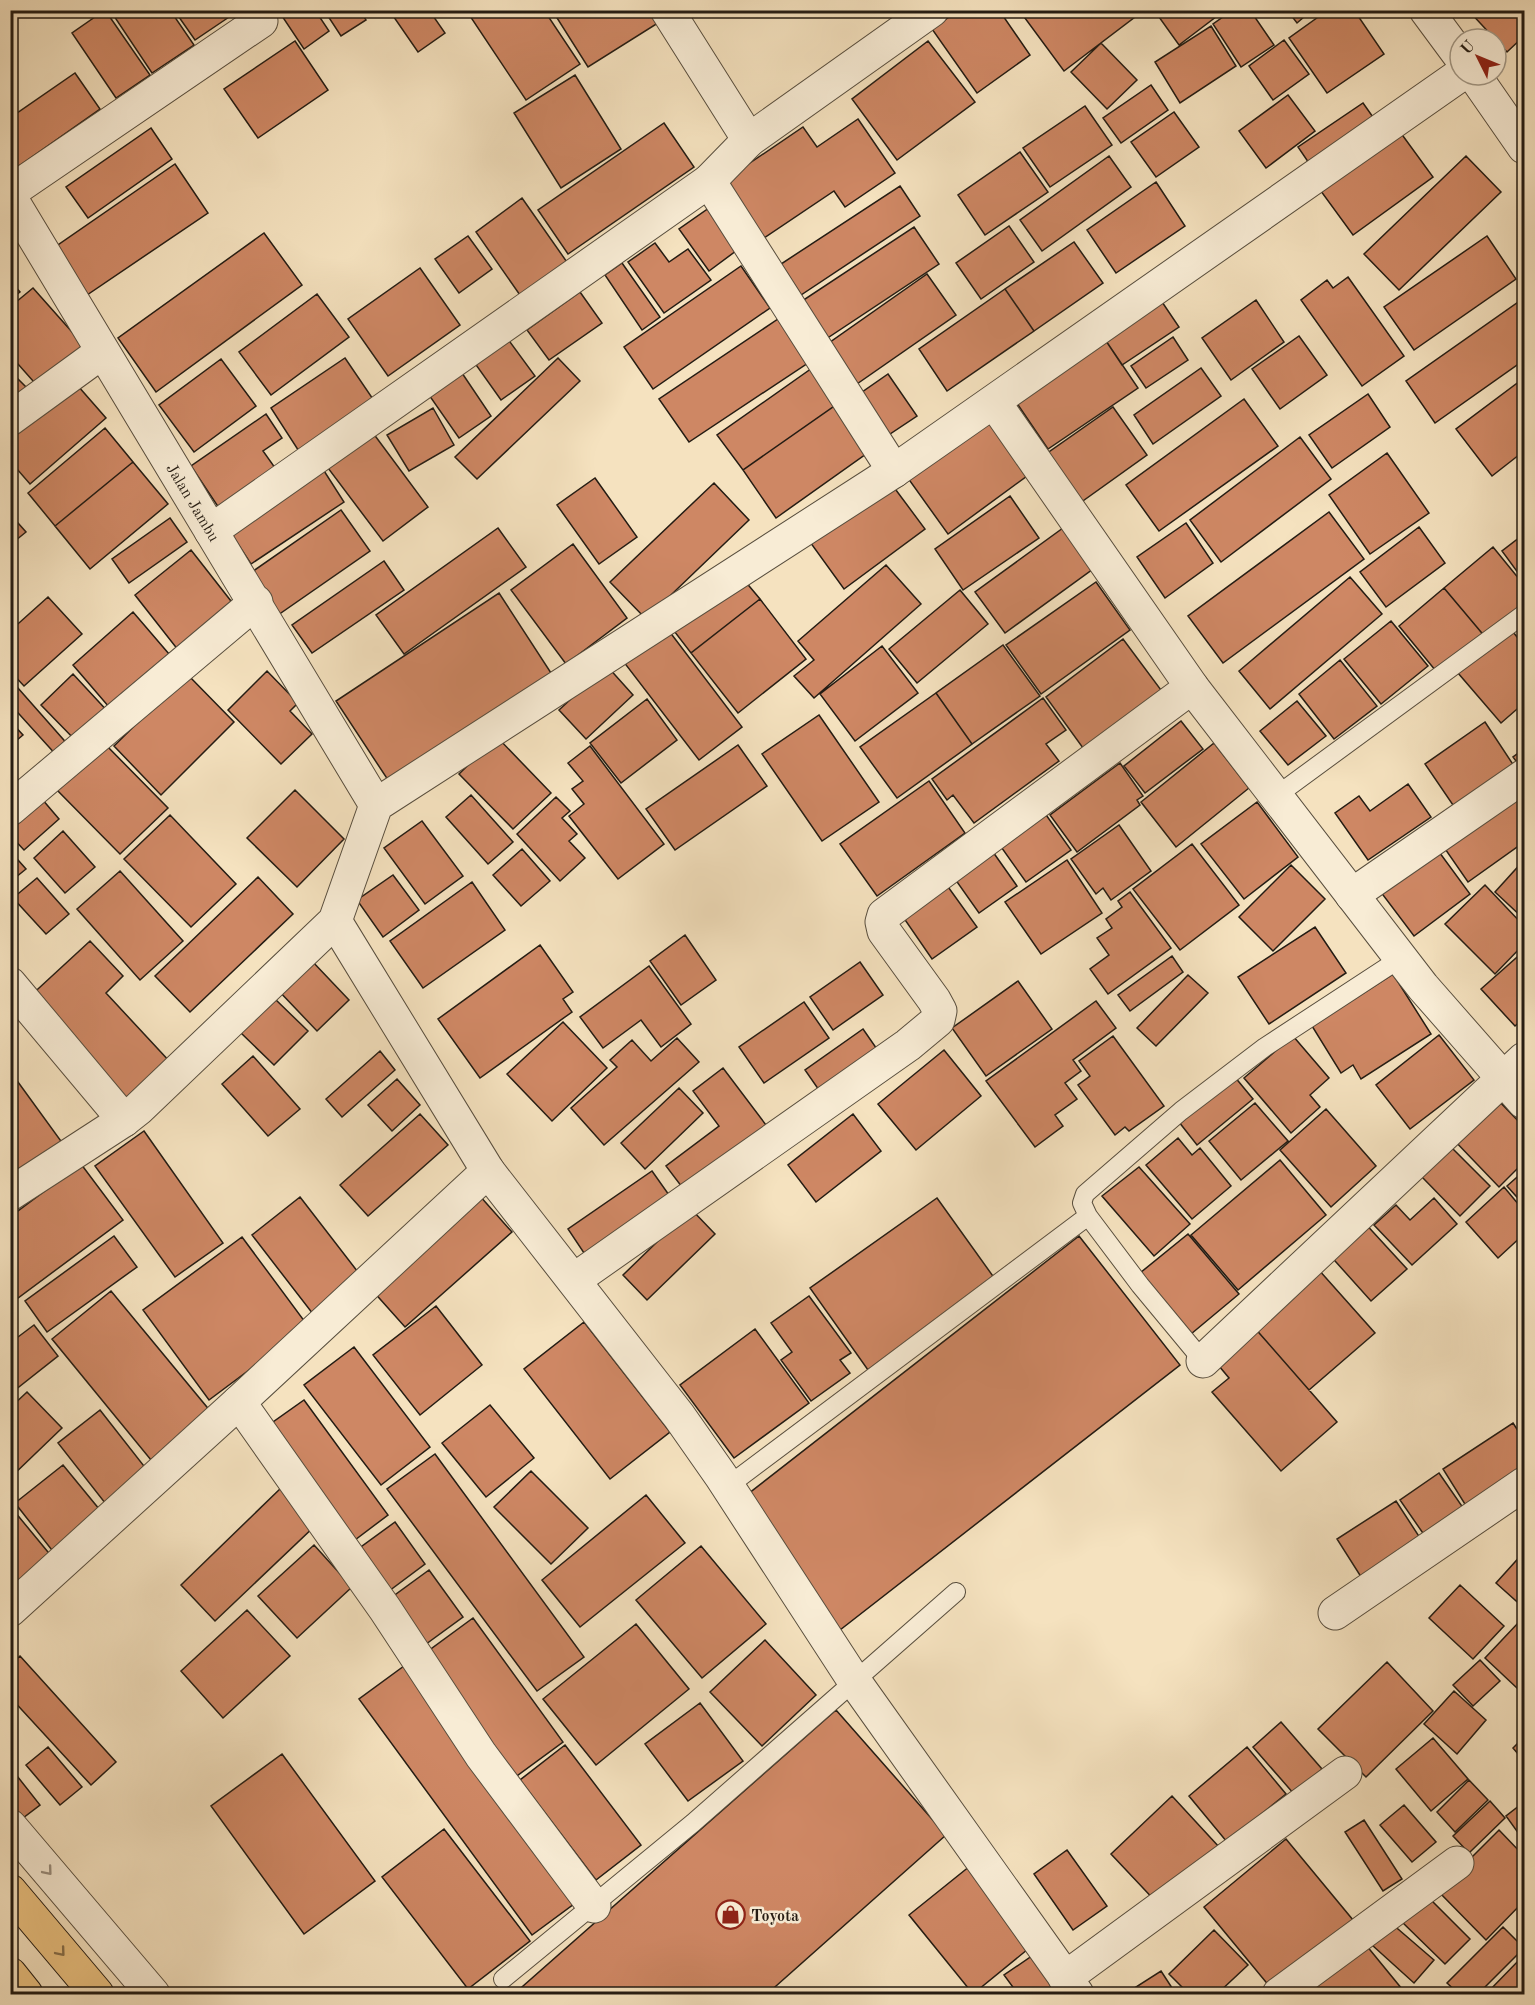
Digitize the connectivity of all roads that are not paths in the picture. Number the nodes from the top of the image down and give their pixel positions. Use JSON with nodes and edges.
{"nodes":[{"id":1,"x":667,"y":10,"type":"edge"},
{"id":2,"x":932,"y":10,"type":"edge"},
{"id":3,"x":1426,"y":10,"type":"edge"},
{"id":4,"x":261,"y":21,"type":"dead end"},
{"id":5,"x":1448,"y":40,"type":"edge"},
{"id":6,"x":1448,"y":83,"type":"edge"},
{"id":7,"x":1482,"y":87,"type":"edge"},
{"id":8,"x":749,"y":140,"type":"junction"},
{"id":9,"x":1524,"y":147,"type":"edge"},
{"id":10,"x":709,"y":181,"type":"junction"},
{"id":11,"x":10,"y":192,"type":"edge"},
{"id":12,"x":10,"y":197,"type":"edge"},
{"id":13,"x":102,"y":352,"type":"junction"},
{"id":14,"x":994,"y":402,"type":"junction"},
{"id":15,"x":10,"y":420,"type":"edge"},
{"id":16,"x":894,"y":471,"type":"junction"},
{"id":17,"x":211,"y":531,"type":"junction"},
{"id":18,"x":256,"y":602,"type":"junction"},
{"id":19,"x":1524,"y":614,"type":"edge"},
{"id":20,"x":1192,"y":687,"type":"junction"},
{"id":21,"x":1524,"y":776,"type":"edge"},
{"id":22,"x":1276,"y":796,"type":"junction"},
{"id":23,"x":376,"y":805,"type":"junction"},
{"id":24,"x":10,"y":809,"type":"edge"},
{"id":25,"x":1352,"y":895,"type":"junction"},
{"id":26,"x":335,"y":921,"type":"junction"},
{"id":27,"x":1401,"y":958,"type":"junction"},
{"id":28,"x":10,"y":984,"type":"edge"},
{"id":29,"x":1514,"y":1069,"type":"edge"},
{"id":30,"x":1524,"y":1102,"type":"edge"},
{"id":31,"x":124,"y":1120,"type":"junction"},
{"id":32,"x":488,"y":1171,"type":"junction"},
{"id":33,"x":10,"y":1194,"type":"edge"},
{"id":34,"x":1088,"y":1216,"type":"junction"},
{"id":35,"x":574,"y":1280,"type":"junction"},
{"id":36,"x":1203,"y":1361,"type":"joint"},
{"id":37,"x":239,"y":1402,"type":"junction"},
{"id":38,"x":1524,"y":1484,"type":"edge"},
{"id":39,"x":728,"y":1486,"type":"junction"},
{"id":40,"x":956,"y":1592,"type":"dead end"},
{"id":41,"x":10,"y":1610,"type":"edge"},
{"id":42,"x":1335,"y":1613,"type":"dead end"},
{"id":43,"x":855,"y":1682,"type":"junction"},
{"id":44,"x":1345,"y":1773,"type":"dead end"},
{"id":45,"x":10,"y":1826,"type":"edge"},
{"id":46,"x":1457,"y":1863,"type":"dead end"},
{"id":47,"x":10,"y":1891,"type":"edge"},
{"id":48,"x":594,"y":1906,"type":"junction"},
{"id":49,"x":10,"y":1974,"type":"edge"},
{"id":50,"x":503,"y":1979,"type":"dead end"},
{"id":51,"x":1071,"y":1986,"type":"edge"},
{"id":52,"x":26,"y":1995,"type":"edge"},
{"id":53,"x":97,"y":1995,"type":"edge"},
{"id":54,"x":153,"y":1995,"type":"edge"},
{"id":55,"x":1280,"y":1995,"type":"edge"}],
"edges":[{"from":1,"to":8,"type":"street"},
{"from":2,"to":8,"type":"street"},
{"from":3,"to":5,"type":"street"},
{"from":4,"to":11,"type":"street"},
{"from":6,"to":14,"type":"street"},
{"from":7,"to":9,"type":"street"},
{"from":8,"to":10,"type":"street"},
{"from":10,"to":16,"type":"street"},
{"from":10,"to":17,"type":"street"},
{"from":12,"to":13,"type":"street","name":"Jalan Jambu"},
{"from":13,"to":15,"type":"street"},
{"from":13,"to":17,"type":"street","name":"Jalan Jambu"},
{"from":14,"to":16,"type":"street"},
{"from":14,"to":20,"type":"street"},
{"from":16,"to":23,"type":"street"},
{"from":17,"to":18,"type":"street","name":"Jalan Jambu"},
{"from":18,"to":23,"type":"street","name":"Jalan Jambu"},
{"from":18,"to":24,"type":"street"},
{"from":19,"to":22,"type":"lane"},
{"from":20,"to":22,"type":"street"},
{"from":20,"to":35,"type":"street"},
{"from":21,"to":25,"type":"street"},
{"from":22,"to":25,"type":"street"},
{"from":23,"to":26,"type":"street"},
{"from":25,"to":27,"type":"street"},
{"from":26,"to":31,"type":"street"},
{"from":26,"to":32,"type":"street"},
{"from":27,"to":29,"type":"street"},
{"from":27,"to":34,"type":"lane"},
{"from":28,"to":31,"type":"street"},
{"from":29,"to":30,"type":"street"},
{"from":29,"to":36,"type":"street"},
{"from":31,"to":33,"type":"street"},
{"from":32,"to":35,"type":"street"},
{"from":32,"to":37,"type":"street"},
{"from":34,"to":36,"type":"lane"},
{"from":34,"to":39,"type":"lane"},
{"from":35,"to":39,"type":"street"},
{"from":37,"to":41,"type":"street"},
{"from":37,"to":48,"type":"street"},
{"from":38,"to":42,"type":"street"},
{"from":39,"to":43,"type":"street"},
{"from":40,"to":43,"type":"lane"},
{"from":43,"to":48,"type":"lane"},
{"from":43,"to":51,"type":"street"},
{"from":44,"to":51,"type":"street"},
{"from":45,"to":54,"type":"street","one_way":true},
{"from":46,"to":55,"type":"street"},
{"from":47,"to":53,"type":"highway","one_way":true},
{"from":48,"to":50,"type":"lane"},
{"from":49,"to":52,"type":"highway"}]}
